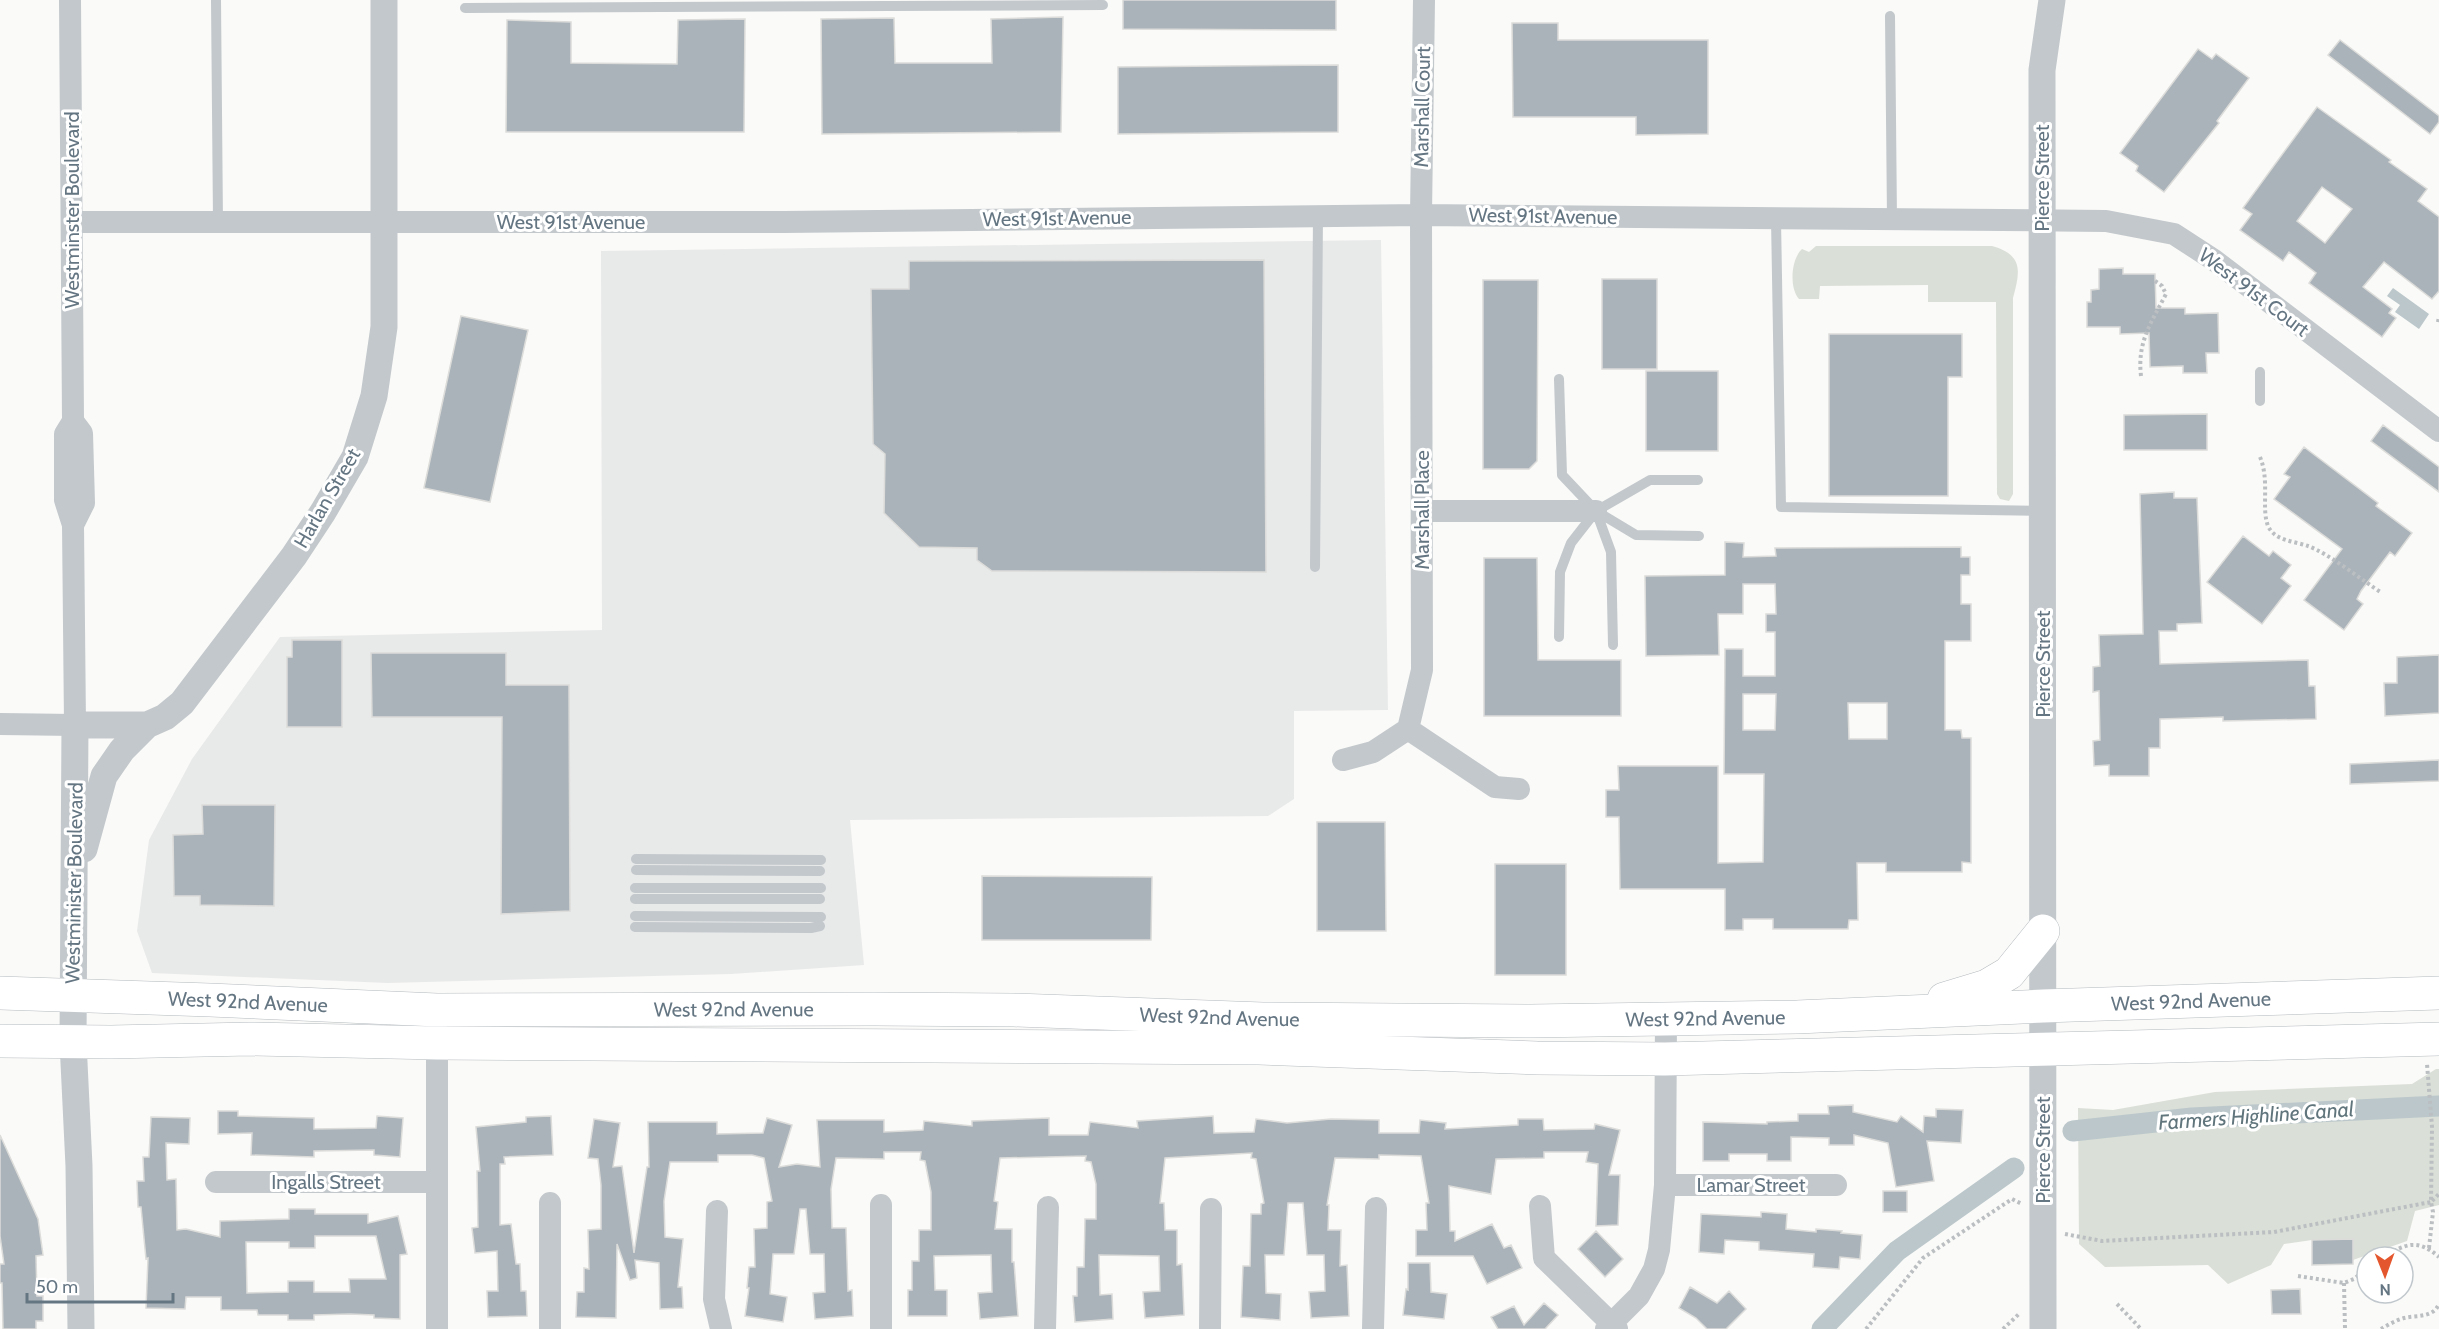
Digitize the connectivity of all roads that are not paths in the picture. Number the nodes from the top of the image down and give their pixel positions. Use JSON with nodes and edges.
{"nodes":[{"id":1,"x":70,"y":0,"type":"edge"},
{"id":2,"x":216,"y":0,"type":"edge"},
{"id":3,"x":384,"y":0,"type":"edge"},
{"id":4,"x":1424,"y":0,"type":"edge"},
{"id":5,"x":2052,"y":0,"type":"edge"},
{"id":6,"x":1103,"y":5,"type":"dead end"},
{"id":7,"x":465,"y":8,"type":"dead end"},
{"id":8,"x":1890,"y":16,"type":"dead end"},
{"id":9,"x":1421,"y":215,"type":"junction"},
{"id":10,"x":1318,"y":216,"type":"junction"},
{"id":11,"x":1776,"y":219,"type":"junction"},
{"id":12,"x":1892,"y":220,"type":"junction"},
{"id":13,"x":73,"y":222,"type":"junction"},
{"id":14,"x":218,"y":222,"type":"junction"},
{"id":15,"x":2042,"y":222,"type":"junction"},
{"id":16,"x":385,"y":224,"type":"junction"},
{"id":17,"x":2260,"y":372,"type":"dead end"},
{"id":18,"x":1560,"y":379,"type":"dead end"},
{"id":19,"x":2260,"y":401,"type":"dead end"},
{"id":20,"x":2439,"y":431,"type":"edge"},
{"id":21,"x":1698,"y":480,"type":"dead end"},
{"id":22,"x":1422,"y":511,"type":"junction"},
{"id":23,"x":2043,"y":511,"type":"junction"},
{"id":24,"x":1596,"y":512,"type":"junction"},
{"id":25,"x":1699,"y":536,"type":"dead end"},
{"id":26,"x":1315,"y":567,"type":"dead end"},
{"id":27,"x":1559,"y":637,"type":"dead end"},
{"id":28,"x":1612,"y":645,"type":"dead end"},
{"id":29,"x":0,"y":724,"type":"edge"},
{"id":30,"x":75,"y":725,"type":"junction"},
{"id":31,"x":147,"y":725,"type":"junction"},
{"id":32,"x":1408,"y":729,"type":"junction"},
{"id":33,"x":1343,"y":760,"type":"dead end"},
{"id":34,"x":1518,"y":789,"type":"dead end"},
{"id":35,"x":636,"y":865,"type":"dead end"},
{"id":36,"x":820,"y":865,"type":"dead end"},
{"id":37,"x":75,"y":885,"type":"junction"},
{"id":38,"x":635,"y":893,"type":"dead end"},
{"id":39,"x":820,"y":894,"type":"dead end"},
{"id":40,"x":635,"y":922,"type":"dead end"},
{"id":41,"x":820,"y":922,"type":"dead end"},
{"id":42,"x":2043,"y":931,"type":"junction"},
{"id":43,"x":0,"y":993,"type":"edge"},
{"id":44,"x":2439,"y":993,"type":"edge"},
{"id":45,"x":73,"y":996,"type":"junction"},
{"id":46,"x":2043,"y":1006,"type":"junction"},
{"id":47,"x":437,"y":1010,"type":"junction"},
{"id":48,"x":1881,"y":1013,"type":"junction"},
{"id":49,"x":1666,"y":1020,"type":"junction"},
{"id":50,"x":875,"y":1026,"type":"junction"},
{"id":51,"x":0,"y":1041,"type":"edge"},
{"id":52,"x":73,"y":1042,"type":"junction"},
{"id":53,"x":437,"y":1043,"type":"junction"},
{"id":54,"x":2043,"y":1048,"type":"junction"},
{"id":55,"x":2433,"y":1050,"type":"edge"},
{"id":56,"x":1665,"y":1059,"type":"junction"},
{"id":57,"x":216,"y":1182,"type":"dead end"},
{"id":58,"x":436,"y":1182,"type":"junction"},
{"id":59,"x":1665,"y":1185,"type":"junction"},
{"id":60,"x":1836,"y":1185,"type":"dead end"},
{"id":61,"x":550,"y":1203,"type":"dead end"},
{"id":62,"x":881,"y":1205,"type":"dead end"},
{"id":63,"x":1540,"y":1206,"type":"dead end"},
{"id":64,"x":1048,"y":1207,"type":"dead end"},
{"id":65,"x":1376,"y":1208,"type":"dead end"},
{"id":66,"x":1211,"y":1209,"type":"dead end"},
{"id":67,"x":717,"y":1211,"type":"dead end"},
{"id":68,"x":1611,"y":1327,"type":"edge"},
{"id":69,"x":81,"y":1329,"type":"edge"},
{"id":70,"x":437,"y":1329,"type":"edge"},
{"id":71,"x":550,"y":1329,"type":"edge"},
{"id":72,"x":721,"y":1329,"type":"edge"},
{"id":73,"x":881,"y":1329,"type":"edge"},
{"id":74,"x":1045,"y":1329,"type":"edge"},
{"id":75,"x":1210,"y":1329,"type":"edge"},
{"id":76,"x":1373,"y":1329,"type":"edge"},
{"id":77,"x":2043,"y":1329,"type":"edge"}],
"edges":[{"from":1,"to":13,"type":"street","name":"Westminster Boulevard"},
{"from":2,"to":14,"type":"lane"},
{"from":3,"to":16,"type":"street","name":"Harlan Street"},
{"from":4,"to":9,"type":"street","name":"Marshall Court"},
{"from":5,"to":15,"type":"street","name":"Pierce Street"},
{"from":6,"to":7,"type":"lane"},
{"from":8,"to":12,"type":"lane"},
{"from":9,"to":10,"type":"street","name":"West 91st Avenue"},
{"from":9,"to":11,"type":"street","name":"West 91st Avenue"},
{"from":9,"to":22,"type":"street","name":"Marshall Place"},
{"from":10,"to":16,"type":"street","name":"West 91st Avenue"},
{"from":10,"to":26,"type":"lane"},
{"from":11,"to":12,"type":"street","name":"West 91st Avenue"},
{"from":11,"to":23,"type":"lane"},
{"from":12,"to":15,"type":"street","name":"West 91st Avenue"},
{"from":13,"to":14,"type":"street","name":"West 91st Avenue"},
{"from":13,"to":30,"type":"street","name":"Westminster Boulevard"},
{"from":14,"to":16,"type":"street","name":"West 91st Avenue"},
{"from":15,"to":20,"type":"street","name":"West 91st Court"},
{"from":15,"to":23,"type":"street","name":"Pierce Street"},
{"from":16,"to":31,"type":"street","name":"Harlan Street"},
{"from":17,"to":19,"type":"lane"},
{"from":18,"to":24,"type":"lane"},
{"from":21,"to":24,"type":"lane"},
{"from":22,"to":24,"type":"street"},
{"from":22,"to":32,"type":"street","name":"Marshall Place"},
{"from":23,"to":42,"type":"street","name":"Pierce Street"},
{"from":24,"to":25,"type":"lane"},
{"from":24,"to":27,"type":"lane"},
{"from":24,"to":28,"type":"lane"},
{"from":29,"to":30,"type":"street"},
{"from":30,"to":31,"type":"street","name":"Harlan Street"},
{"from":30,"to":37,"type":"street","name":"Westminister Boulevard"},
{"from":31,"to":37,"type":"street"},
{"from":32,"to":33,"type":"street"},
{"from":32,"to":34,"type":"street"},
{"from":35,"to":36,"type":"lane"},
{"from":37,"to":45,"type":"street","name":"Westminister Boulevard"},
{"from":38,"to":39,"type":"lane"},
{"from":40,"to":41,"type":"lane"},
{"from":42,"to":46,"type":"street","name":"Pierce Street"},
{"from":42,"to":48,"type":"main road"},
{"from":43,"to":45,"type":"main road","name":"West 92nd Avenue"},
{"from":44,"to":46,"type":"main road","name":"West 92nd Avenue"},
{"from":45,"to":47,"type":"main road","name":"West 92nd Avenue"},
{"from":45,"to":52,"type":"street","name":"Westminister Boulevard"},
{"from":46,"to":48,"type":"main road","name":"West 92nd Avenue"},
{"from":46,"to":54,"type":"street","name":"Pierce Street"},
{"from":47,"to":50,"type":"main road","name":"West 92nd Avenue"},
{"from":47,"to":53,"type":"street"},
{"from":48,"to":49,"type":"main road","name":"West 92nd Avenue"},
{"from":49,"to":50,"type":"main road","name":"West 92nd Avenue"},
{"from":49,"to":56,"type":"street"},
{"from":50,"to":53,"type":"main road","name":"West 92nd Avenue"},
{"from":50,"to":56,"type":"main road","name":"West 92nd Avenue"},
{"from":51,"to":52,"type":"main road","name":"West 92nd Avenue"},
{"from":52,"to":53,"type":"main road","name":"West 92nd Avenue"},
{"from":52,"to":69,"type":"street"},
{"from":53,"to":58,"type":"street"},
{"from":54,"to":55,"type":"main road","name":"West 92nd Avenue"},
{"from":54,"to":56,"type":"main road","name":"West 92nd Avenue"},
{"from":54,"to":77,"type":"street","name":"Pierce Street"},
{"from":56,"to":59,"type":"street"},
{"from":57,"to":58,"type":"street","name":"Ingalls Street"},
{"from":58,"to":70,"type":"street"},
{"from":59,"to":60,"type":"street","name":"Lamar Street"},
{"from":59,"to":68,"type":"street"},
{"from":61,"to":71,"type":"street"},
{"from":62,"to":73,"type":"street"},
{"from":63,"to":68,"type":"street"},
{"from":64,"to":74,"type":"street"},
{"from":65,"to":76,"type":"street"},
{"from":66,"to":75,"type":"street"},
{"from":67,"to":72,"type":"street"}]}
